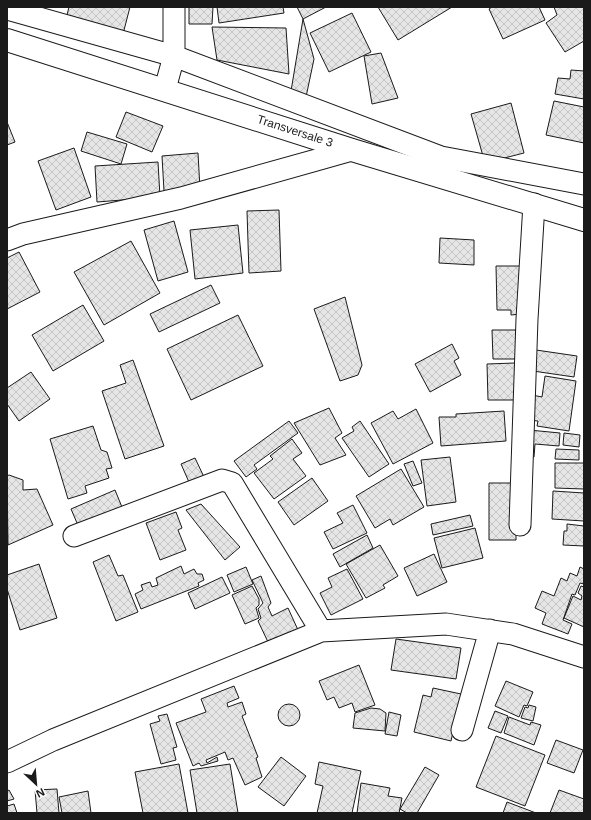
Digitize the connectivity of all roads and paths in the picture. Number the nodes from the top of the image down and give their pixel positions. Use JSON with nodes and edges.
{"nodes":[{"id":1,"x":174,"y":7,"type":"edge"},
{"id":2,"x":7,"y":9,"type":"edge"},
{"id":3,"x":7,"y":40,"type":"edge"},
{"id":4,"x":174,"y":56,"type":"junction"},
{"id":5,"x":165,"y":89,"type":"junction"},
{"id":6,"x":352,"y":150,"type":"junction"},
{"id":7,"x":584,"y":184,"type":"edge"},
{"id":8,"x":534,"y":204,"type":"junction"},
{"id":9,"x":584,"y":220,"type":"edge"},
{"id":10,"x":7,"y":240,"type":"edge"},
{"id":11,"x":520,"y":524,"type":"dead end"},
{"id":12,"x":74,"y":536,"type":"dead end"},
{"id":13,"x":490,"y":630,"type":"junction"},
{"id":14,"x":321,"y":631,"type":"junction"},
{"id":15,"x":584,"y":657,"type":"edge"},
{"id":16,"x":462,"y":730,"type":"dead end"},
{"id":17,"x":7,"y":762,"type":"edge"}],
"edges":[{"from":1,"to":4,"type":"street"},
{"from":2,"to":4,"type":"street"},
{"from":3,"to":5,"type":"main road","name":"Transversale 3"},
{"from":4,"to":5,"type":"street"},
{"from":4,"to":7,"type":"street"},
{"from":5,"to":6,"type":"main road","name":"Transversale 3"},
{"from":6,"to":8,"type":"main road","name":"Transversale 3"},
{"from":6,"to":10,"type":"street"},
{"from":8,"to":9,"type":"main road","name":"Transversale 3"},
{"from":8,"to":11,"type":"street"},
{"from":12,"to":14,"type":"street"},
{"from":13,"to":14,"type":"street"},
{"from":13,"to":15,"type":"street"},
{"from":13,"to":16,"type":"street"},
{"from":14,"to":17,"type":"street"}]}
